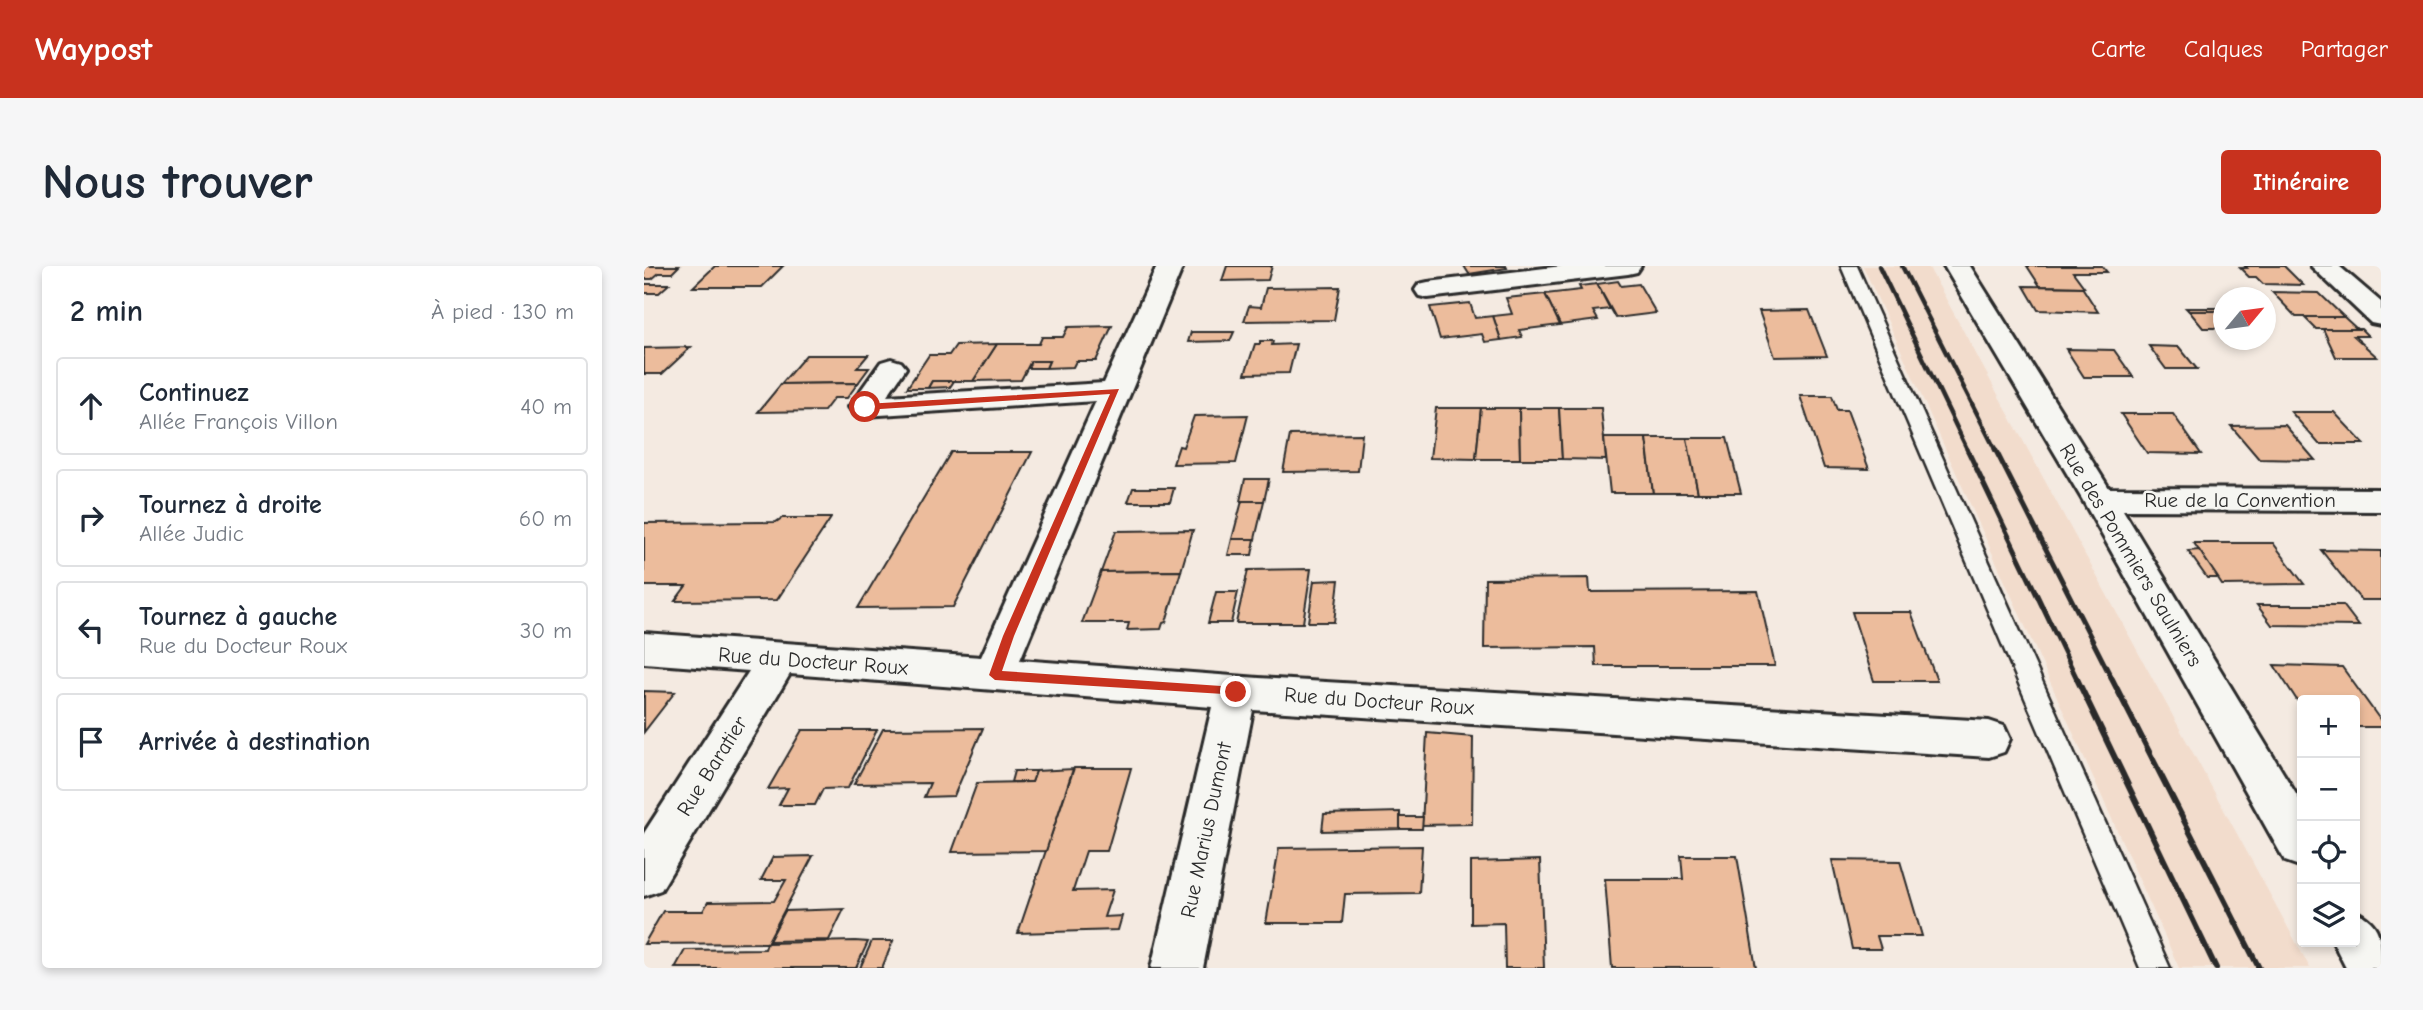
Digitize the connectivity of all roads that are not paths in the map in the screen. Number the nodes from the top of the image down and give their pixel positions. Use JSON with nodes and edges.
{"nodes":[{"id":1,"x":1170,"y":266,"type":"edge"},
{"id":2,"x":1628,"y":266,"type":"edge"},
{"id":3,"x":1849,"y":266,"type":"edge"},
{"id":4,"x":1957,"y":266,"type":"edge"},
{"id":5,"x":2324,"y":266,"type":"edge"},
{"id":6,"x":1428,"y":290,"type":"dead end"},
{"id":7,"x":2381,"y":317,"type":"edge"},
{"id":8,"x":891,"y":368,"type":"dead end"},
{"id":9,"x":1116,"y":390,"type":"junction"},
{"id":10,"x":2099,"y":499,"type":"junction"},
{"id":11,"x":2381,"y":500,"type":"edge"},
{"id":12,"x":644,"y":648,"type":"edge"},
{"id":13,"x":779,"y":658,"type":"junction"},
{"id":14,"x":995,"y":675,"type":"junction"},
{"id":15,"x":1236,"y":692,"type":"junction"},
{"id":16,"x":1989,"y":739,"type":"dead end"},
{"id":17,"x":2297,"y":837,"type":"edge"},
{"id":18,"x":644,"y":874,"type":"edge"},
{"id":19,"x":2360,"y":944,"type":"edge"},
{"id":20,"x":1177,"y":968,"type":"edge"},
{"id":21,"x":2155,"y":968,"type":"edge"},
{"id":22,"x":2374,"y":968,"type":"edge"}],
"edges":[{"from":1,"to":9,"type":"street"},
{"from":2,"to":6,"type":"street"},
{"from":3,"to":21,"type":"lane"},
{"from":4,"to":10,"type":"street","name":"Rue des Pommiers Saulniers"},
{"from":5,"to":7,"type":"street"},
{"from":8,"to":9,"type":"street"},
{"from":9,"to":14,"type":"street"},
{"from":10,"to":11,"type":"street","name":"Rue de la Convention"},
{"from":10,"to":17,"type":"street","name":"Rue des Pommiers Saulniers"},
{"from":12,"to":13,"type":"street","name":"Rue du Docteur Roux"},
{"from":13,"to":14,"type":"street","name":"Rue du Docteur Roux"},
{"from":13,"to":18,"type":"street","name":"Rue Baratier"},
{"from":14,"to":15,"type":"street","name":"Rue du Docteur Roux"},
{"from":15,"to":16,"type":"street","name":"Rue du Docteur Roux"},
{"from":15,"to":20,"type":"street","name":"Rue Marius Dumont"},
{"from":19,"to":22,"type":"street"}]}
